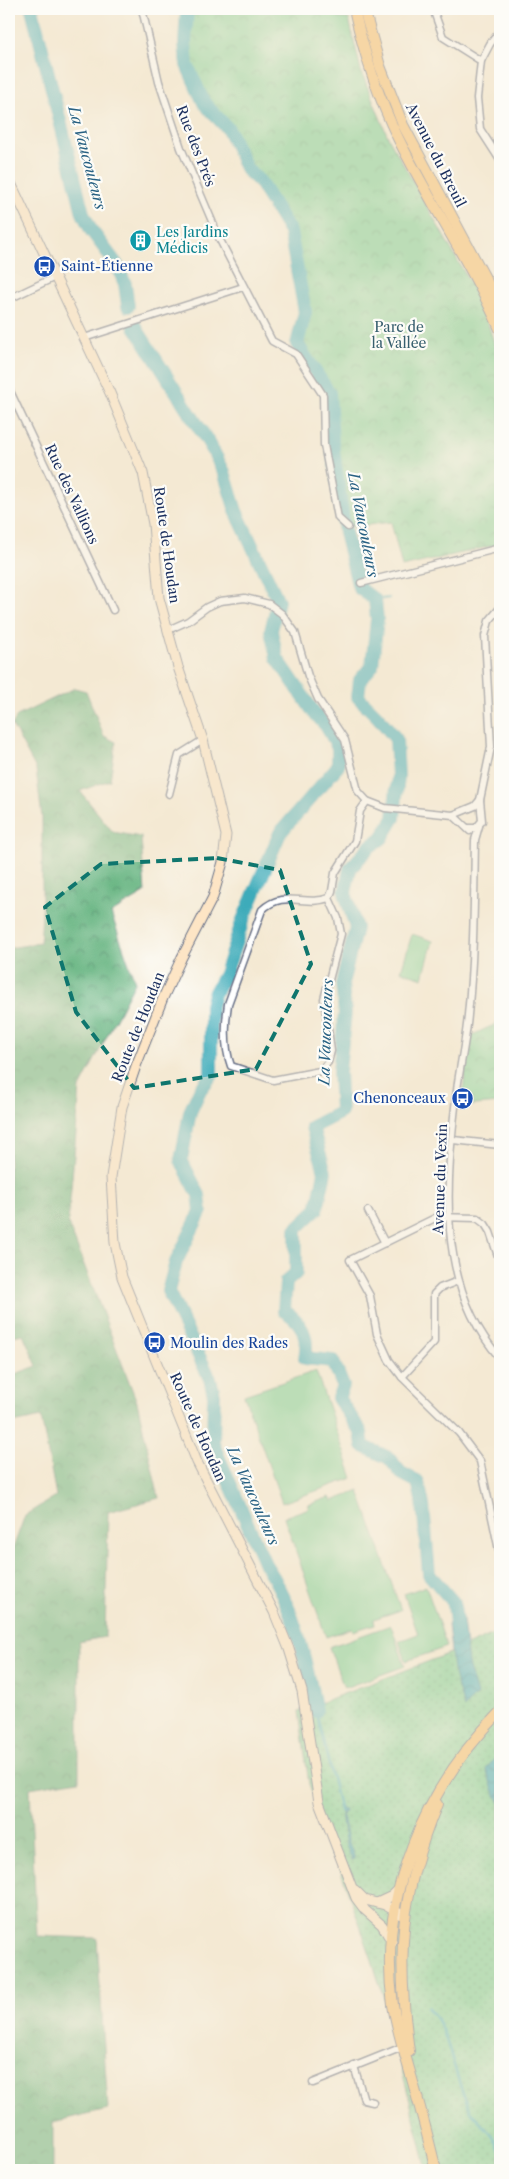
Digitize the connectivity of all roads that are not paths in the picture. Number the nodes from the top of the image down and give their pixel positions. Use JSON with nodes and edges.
{"nodes":[{"id":1,"x":142,"y":9,"type":"edge"},
{"id":2,"x":354,"y":9,"type":"edge"},
{"id":3,"x":364,"y":9,"type":"edge"},
{"id":4,"x":433,"y":9,"type":"edge"},
{"id":5,"x":500,"y":31,"type":"edge"},
{"id":6,"x":481,"y":61,"type":"junction"},
{"id":7,"x":500,"y":160,"type":"edge"},
{"id":8,"x":9,"y":179,"type":"edge"},
{"id":9,"x":55,"y":277,"type":"junction"},
{"id":10,"x":242,"y":287,"type":"junction"},
{"id":11,"x":9,"y":299,"type":"edge"},
{"id":12,"x":500,"y":306,"type":"edge"},
{"id":13,"x":500,"y":329,"type":"edge"},
{"id":14,"x":84,"y":338,"type":"junction"},
{"id":15,"x":9,"y":389,"type":"edge"},
{"id":16,"x":348,"y":527,"type":"dead end"},
{"id":17,"x":500,"y":548,"type":"edge"},
{"id":18,"x":361,"y":583,"type":"dead end"},
{"id":19,"x":500,"y":608,"type":"edge"},
{"id":20,"x":113,"y":610,"type":"dead end"},
{"id":21,"x":168,"y":630,"type":"junction"},
{"id":22,"x":202,"y":740,"type":"junction"},
{"id":23,"x":169,"y":794,"type":"dead end"},
{"id":24,"x":480,"y":800,"type":"junction"},
{"id":25,"x":367,"y":801,"type":"junction"},
{"id":26,"x":472,"y":807,"type":"junction"},
{"id":27,"x":463,"y":811,"type":"junction"},
{"id":28,"x":453,"y":815,"type":"junction"},
{"id":29,"x":482,"y":815,"type":"junction"},
{"id":30,"x":461,"y":822,"type":"junction"},
{"id":31,"x":479,"y":826,"type":"junction"},
{"id":32,"x":468,"y":828,"type":"junction"},
{"id":33,"x":476,"y":840,"type":"junction"},
{"id":34,"x":329,"y":898,"type":"junction"},
{"id":35,"x":452,"y":1140,"type":"junction"},
{"id":36,"x":500,"y":1145,"type":"edge"},
{"id":37,"x":368,"y":1211,"type":"dead end"},
{"id":38,"x":450,"y":1218,"type":"junction"},
{"id":39,"x":385,"y":1243,"type":"junction"},
{"id":40,"x":500,"y":1262,"type":"edge"},
{"id":41,"x":458,"y":1281,"type":"junction"},
{"id":42,"x":500,"y":1358,"type":"edge"},
{"id":43,"x":402,"y":1377,"type":"junction"},
{"id":44,"x":500,"y":1555,"type":"edge"},
{"id":45,"x":500,"y":1712,"type":"edge"},
{"id":46,"x":448,"y":1778,"type":"junction"},
{"id":47,"x":352,"y":1888,"type":"junction"},
{"id":48,"x":399,"y":1888,"type":"junction"},
{"id":49,"x":377,"y":1903,"type":"junction"},
{"id":50,"x":398,"y":1915,"type":"junction"},
{"id":51,"x":375,"y":1918,"type":"junction"},
{"id":52,"x":392,"y":1943,"type":"junction"},
{"id":53,"x":399,"y":2011,"type":"junction"},
{"id":54,"x":406,"y":2046,"type":"junction"},
{"id":55,"x":354,"y":2066,"type":"junction"},
{"id":56,"x":313,"y":2083,"type":"dead end"},
{"id":57,"x":373,"y":2102,"type":"dead end"},
{"id":58,"x":436,"y":2170,"type":"edge"}],
"edges":[{"from":1,"to":10,"type":"street","name":"Rue des Prés"},
{"from":2,"to":13,"type":"main road"},
{"from":3,"to":12,"type":"main road","name":"Avenue du Breuil"},
{"from":4,"to":6,"type":"street"},
{"from":5,"to":6,"type":"street"},
{"from":6,"to":7,"type":"street"},
{"from":8,"to":9,"type":"street","name":"Route de Houdan"},
{"from":9,"to":11,"type":"street"},
{"from":9,"to":14,"type":"street","name":"Route de Houdan"},
{"from":10,"to":14,"type":"street"},
{"from":10,"to":16,"type":"street","name":"Rue des Prés"},
{"from":14,"to":21,"type":"street","name":"Route de Houdan"},
{"from":15,"to":20,"type":"street","name":"Rue des Vallions"},
{"from":17,"to":18,"type":"street"},
{"from":19,"to":24,"type":"street"},
{"from":21,"to":22,"type":"street","name":"Route de Houdan"},
{"from":21,"to":25,"type":"street"},
{"from":22,"to":23,"type":"street"},
{"from":22,"to":47,"type":"street","name":"Route de Houdan"},
{"from":24,"to":26,"type":"street"},
{"from":24,"to":29,"type":"street"},
{"from":25,"to":28,"type":"street"},
{"from":25,"to":34,"type":"street"},
{"from":26,"to":27,"type":"street"},
{"from":26,"to":29,"type":"street"},
{"from":27,"to":28,"type":"street"},
{"from":27,"to":30,"type":"street"},
{"from":28,"to":30,"type":"street"},
{"from":29,"to":31,"type":"street"},
{"from":30,"to":32,"type":"street"},
{"from":31,"to":32,"type":"street"},
{"from":31,"to":33,"type":"street","name":"Avenue du Vexin"},
{"from":32,"to":33,"type":"street"},
{"from":33,"to":35,"type":"street","name":"Avenue du Vexin"},
{"from":34,"to":34,"type":"street"},
{"from":35,"to":36,"type":"street"},
{"from":35,"to":38,"type":"street","name":"Avenue du Vexin"},
{"from":37,"to":39,"type":"street"},
{"from":38,"to":39,"type":"street"},
{"from":38,"to":40,"type":"street"},
{"from":38,"to":41,"type":"street","name":"Avenue du Vexin"},
{"from":39,"to":43,"type":"street"},
{"from":41,"to":42,"type":"street","name":"Avenue du Vexin"},
{"from":41,"to":43,"type":"street"},
{"from":43,"to":44,"type":"street"},
{"from":45,"to":46,"type":"main road"},
{"from":46,"to":48,"type":"main road"},
{"from":46,"to":50,"type":"main road"},
{"from":47,"to":49,"type":"street"},
{"from":47,"to":51,"type":"street","name":"Route de Houdan"},
{"from":48,"to":49,"type":"street"},
{"from":48,"to":50,"type":"main road"},
{"from":49,"to":50,"type":"street"},
{"from":50,"to":51,"type":"street"},
{"from":50,"to":52,"type":"main road"},
{"from":50,"to":53,"type":"main road"},
{"from":51,"to":52,"type":"street","name":"Route de Houdan"},
{"from":52,"to":53,"type":"main road"},
{"from":53,"to":54,"type":"main road"},
{"from":54,"to":55,"type":"street"},
{"from":54,"to":58,"type":"main road"},
{"from":55,"to":56,"type":"street"},
{"from":55,"to":57,"type":"street"}]}
